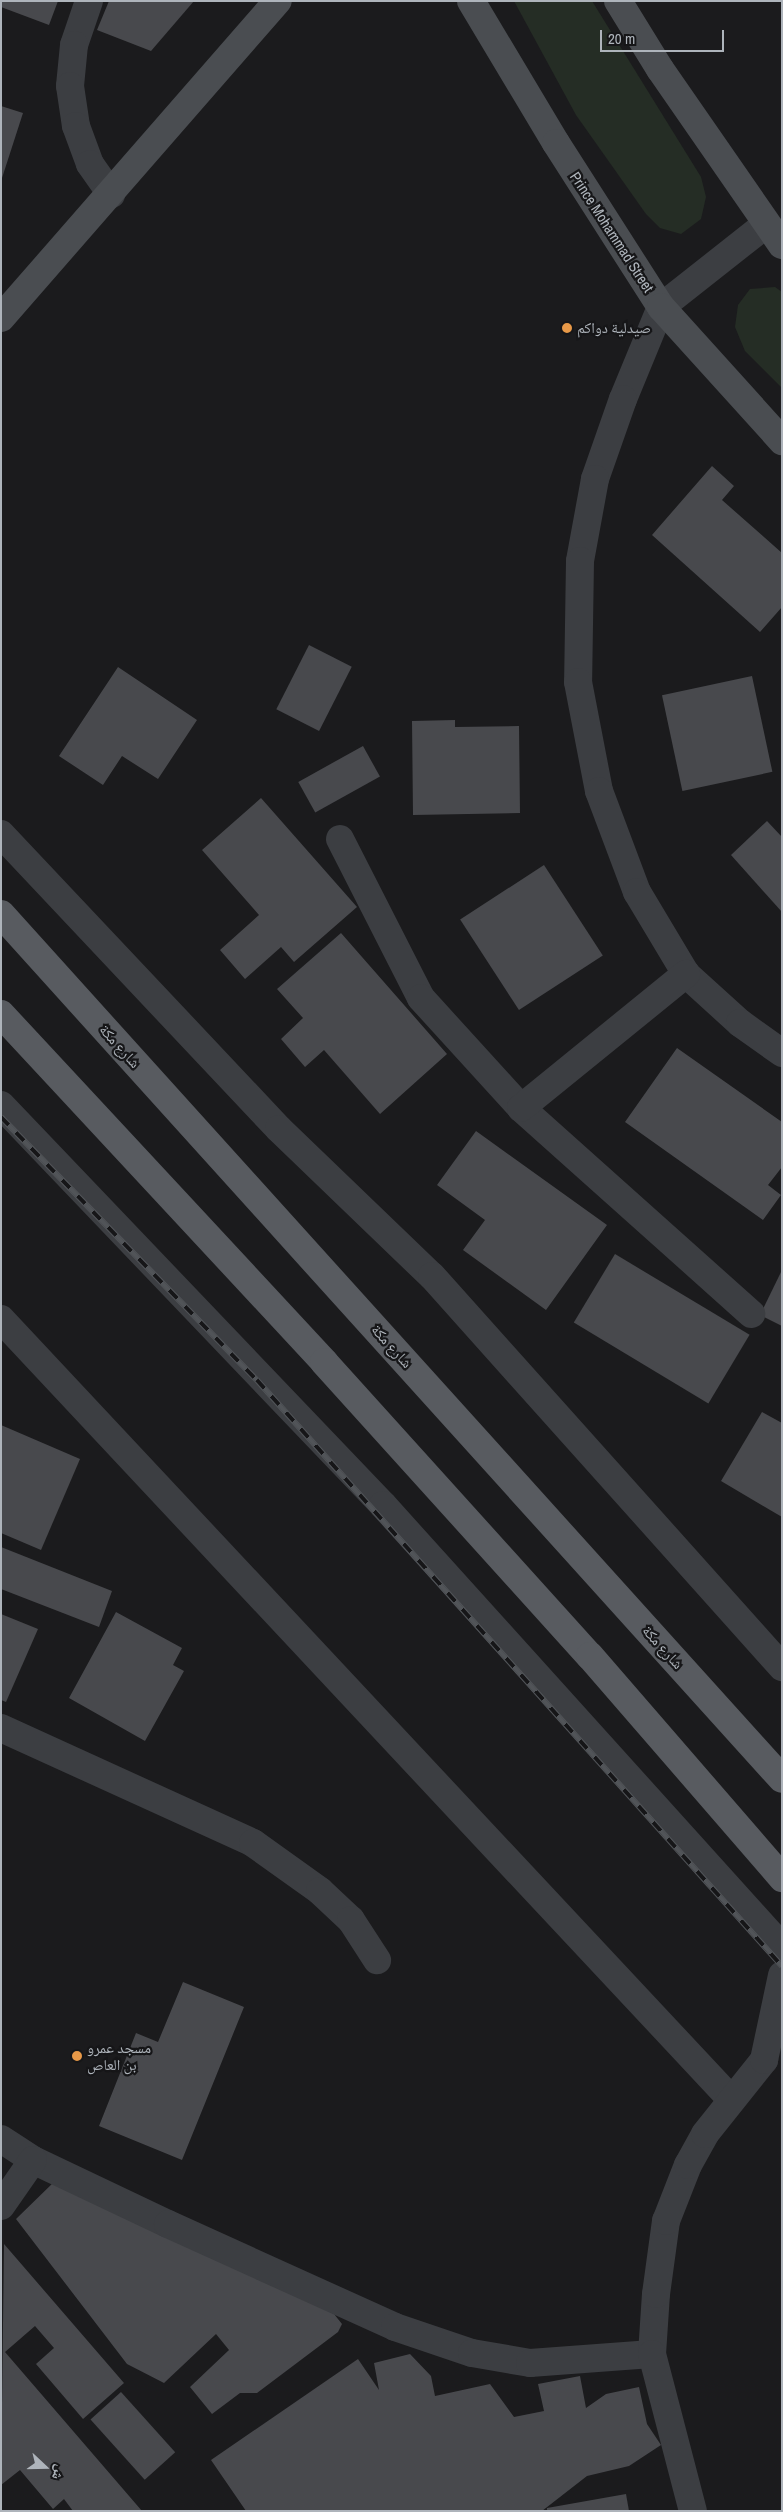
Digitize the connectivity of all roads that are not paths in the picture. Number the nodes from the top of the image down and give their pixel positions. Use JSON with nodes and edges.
{"nodes":[{"id":1,"x":89,"y":1,"type":"edge"},
{"id":2,"x":278,"y":1,"type":"edge"},
{"id":3,"x":471,"y":1,"type":"edge"},
{"id":4,"x":618,"y":1,"type":"edge"},
{"id":5,"x":111,"y":194,"type":"junction"},
{"id":6,"x":774,"y":235,"type":"edge"},
{"id":7,"x":660,"y":307,"type":"junction"},
{"id":8,"x":1,"y":318,"type":"edge"},
{"id":9,"x":782,"y":441,"type":"edge"},
{"id":10,"x":1,"y":834,"type":"edge"},
{"id":11,"x":340,"y":839,"type":"dead end"},
{"id":12,"x":1,"y":914,"type":"edge"},
{"id":13,"x":686,"y":974,"type":"junction"},
{"id":14,"x":1,"y":1014,"type":"edge"},
{"id":15,"x":782,"y":1054,"type":"edge"},
{"id":16,"x":1,"y":1105,"type":"edge"},
{"id":17,"x":521,"y":1108,"type":"junction"},
{"id":18,"x":751,"y":1314,"type":"dead end"},
{"id":19,"x":1,"y":1320,"type":"edge"},
{"id":20,"x":782,"y":1667,"type":"edge"},
{"id":21,"x":1,"y":1728,"type":"edge"},
{"id":22,"x":782,"y":1779,"type":"edge"},
{"id":23,"x":782,"y":1878,"type":"edge"},
{"id":24,"x":782,"y":1947,"type":"edge"},
{"id":25,"x":377,"y":1960,"type":"dead end"},
{"id":26,"x":782,"y":1975,"type":"edge"},
{"id":27,"x":773,"y":2060,"type":"edge"},
{"id":28,"x":730,"y":2098,"type":"junction"},
{"id":29,"x":1,"y":2139,"type":"edge"},
{"id":30,"x":33,"y":2160,"type":"junction"},
{"id":31,"x":1,"y":2206,"type":"edge"},
{"id":32,"x":652,"y":2354,"type":"junction"},
{"id":33,"x":693,"y":2511,"type":"edge"}],
"edges":[{"from":1,"to":5,"type":"street"},
{"from":2,"to":5,"type":"main road"},
{"from":3,"to":7,"type":"main road","name":"Prince Mohammad Street"},
{"from":4,"to":6,"type":"main road"},
{"from":5,"to":8,"type":"main road"},
{"from":6,"to":7,"type":"street"},
{"from":7,"to":9,"type":"main road","name":"Prince Mohammad Street"},
{"from":7,"to":13,"type":"street"},
{"from":10,"to":20,"type":"street"},
{"from":11,"to":17,"type":"street"},
{"from":12,"to":22,"type":"main road","name":"شارع مكة"},
{"from":13,"to":15,"type":"street"},
{"from":13,"to":17,"type":"street"},
{"from":14,"to":23,"type":"main road"},
{"from":16,"to":24,"type":"street"},
{"from":17,"to":18,"type":"street"},
{"from":19,"to":28,"type":"street"},
{"from":21,"to":25,"type":"street"},
{"from":26,"to":27,"type":"street"},
{"from":27,"to":28,"type":"street"},
{"from":28,"to":32,"type":"street"},
{"from":29,"to":30,"type":"street"},
{"from":30,"to":31,"type":"street"},
{"from":30,"to":32,"type":"street"},
{"from":32,"to":33,"type":"street"}]}
